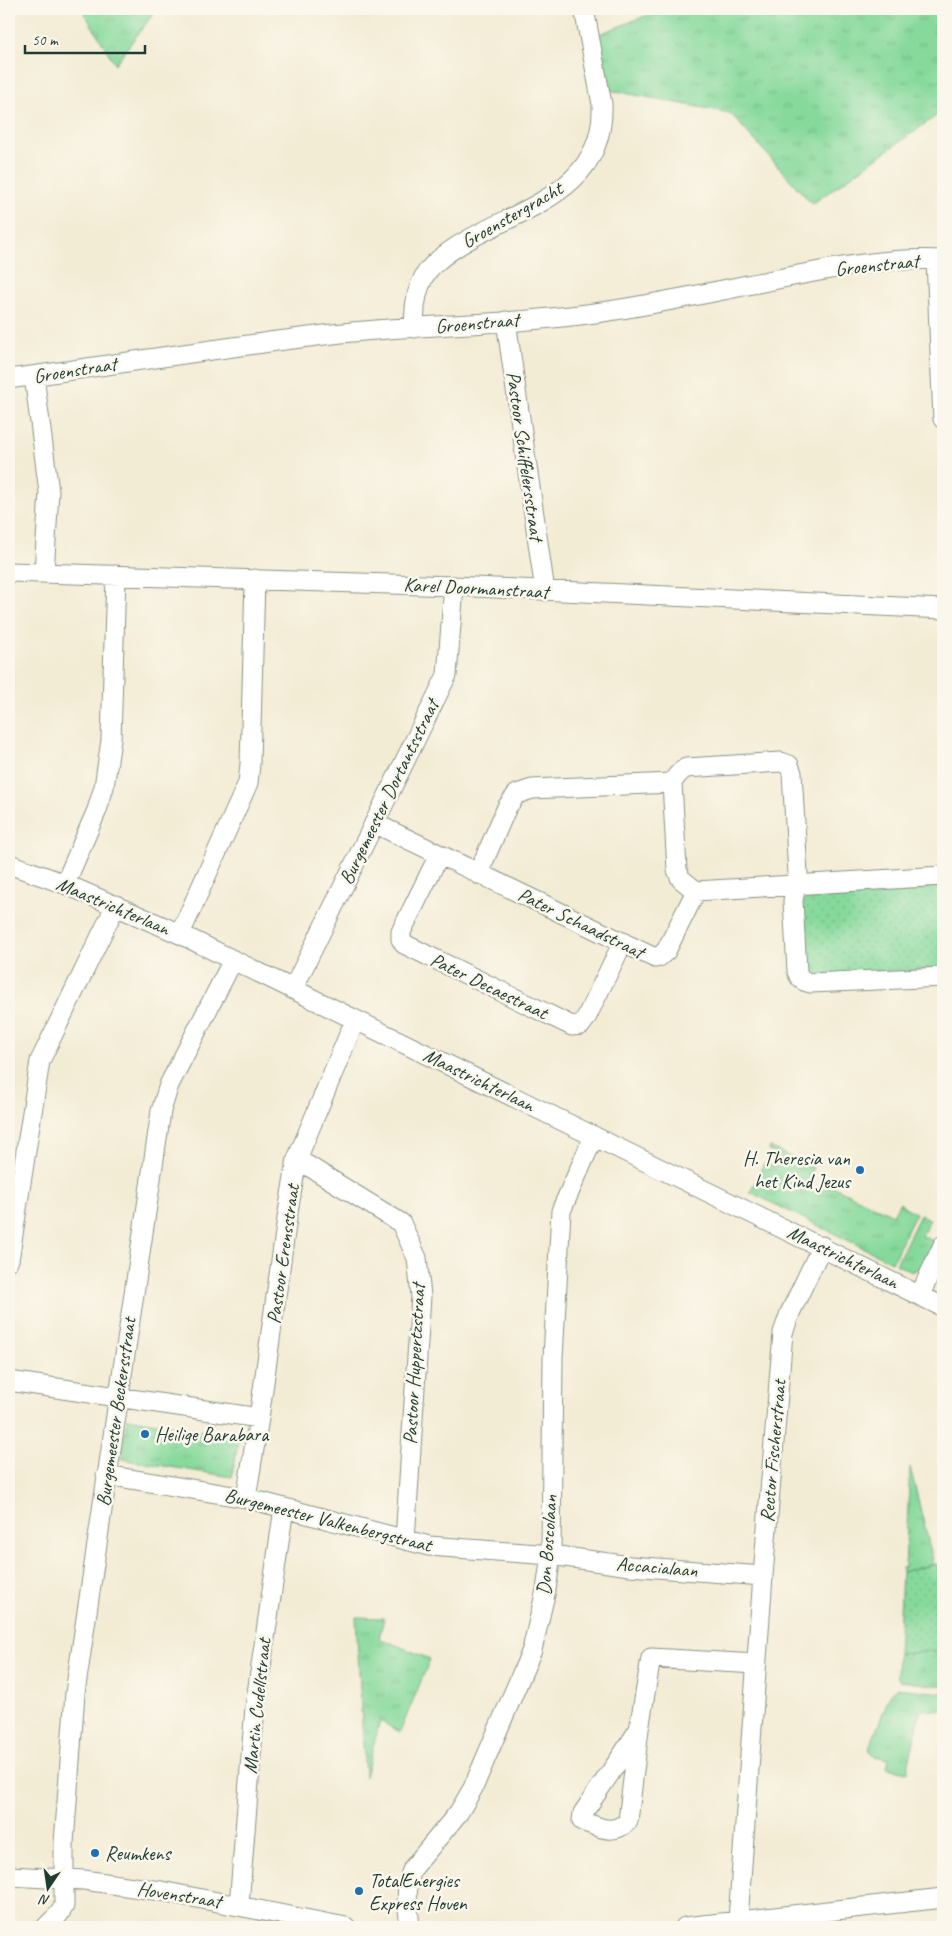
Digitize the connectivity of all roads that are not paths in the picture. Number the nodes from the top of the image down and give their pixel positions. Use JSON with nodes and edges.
{"nodes":[{"id":1,"x":584,"y":9,"type":"edge"},
{"id":2,"x":940,"y":260,"type":"edge"},
{"id":3,"x":506,"y":321,"type":"junction"},
{"id":4,"x":414,"y":328,"type":"junction"},
{"id":5,"x":34,"y":376,"type":"junction"},
{"id":6,"x":9,"y":380,"type":"edge"},
{"id":7,"x":943,"y":419,"type":"edge"},
{"id":8,"x":9,"y":572,"type":"edge"},
{"id":9,"x":44,"y":573,"type":"junction"},
{"id":10,"x":116,"y":575,"type":"junction"},
{"id":11,"x":255,"y":579,"type":"junction"},
{"id":12,"x":454,"y":586,"type":"junction"},
{"id":13,"x":545,"y":591,"type":"junction"},
{"id":14,"x":943,"y":609,"type":"edge"},
{"id":15,"x":672,"y":783,"type":"junction"},
{"id":16,"x":374,"y":823,"type":"junction"},
{"id":17,"x":439,"y":854,"type":"junction"},
{"id":18,"x":9,"y":864,"type":"edge"},
{"id":19,"x":478,"y":874,"type":"junction"},
{"id":20,"x":943,"y":876,"type":"edge"},
{"id":21,"x":65,"y":884,"type":"junction"},
{"id":22,"x":796,"y":885,"type":"junction"},
{"id":23,"x":696,"y":891,"type":"junction"},
{"id":24,"x":116,"y":905,"type":"junction"},
{"id":25,"x":180,"y":934,"type":"junction"},
{"id":26,"x":622,"y":942,"type":"junction"},
{"id":27,"x":233,"y":960,"type":"junction"},
{"id":28,"x":943,"y":977,"type":"edge"},
{"id":29,"x":293,"y":990,"type":"junction"},
{"id":30,"x":356,"y":1020,"type":"junction"},
{"id":31,"x":594,"y":1136,"type":"junction"},
{"id":32,"x":297,"y":1158,"type":"junction"},
{"id":33,"x":943,"y":1245,"type":"edge"},
{"id":34,"x":822,"y":1246,"type":"junction"},
{"id":35,"x":9,"y":1260,"type":"edge"},
{"id":36,"x":920,"y":1295,"type":"junction"},
{"id":37,"x":943,"y":1306,"type":"edge"},
{"id":38,"x":9,"y":1381,"type":"edge"},
{"id":39,"x":118,"y":1396,"type":"junction"},
{"id":40,"x":259,"y":1418,"type":"junction"},
{"id":41,"x":106,"y":1475,"type":"junction"},
{"id":42,"x":246,"y":1498,"type":"junction"},
{"id":43,"x":284,"y":1508,"type":"junction"},
{"id":44,"x":404,"y":1540,"type":"junction"},
{"id":45,"x":551,"y":1555,"type":"junction"},
{"id":46,"x":762,"y":1576,"type":"junction"},
{"id":47,"x":756,"y":1664,"type":"junction"},
{"id":48,"x":639,"y":1729,"type":"junction"},
{"id":49,"x":9,"y":1876,"type":"edge"},
{"id":50,"x":64,"y":1880,"type":"junction"},
{"id":51,"x":943,"y":1898,"type":"edge"},
{"id":52,"x":239,"y":1905,"type":"junction"},
{"id":53,"x":738,"y":1920,"type":"junction"},
{"id":54,"x":46,"y":1927,"type":"edge"},
{"id":55,"x":343,"y":1927,"type":"edge"},
{"id":56,"x":410,"y":1927,"type":"edge"},
{"id":57,"x":685,"y":1927,"type":"edge"}],
"edges":[{"from":1,"to":4,"type":"street","name":"Groenstergracht"},
{"from":2,"to":3,"type":"street","name":"Groenstraat"},
{"from":2,"to":7,"type":"street"},
{"from":3,"to":4,"type":"street","name":"Groenstraat"},
{"from":3,"to":13,"type":"street","name":"Pastoor Schiffelersstraat"},
{"from":4,"to":5,"type":"street","name":"Groenstraat"},
{"from":5,"to":6,"type":"street","name":"Groenstraat"},
{"from":5,"to":9,"type":"street"},
{"from":8,"to":9,"type":"street","name":"Karel Doormanstraat"},
{"from":9,"to":10,"type":"street","name":"Karel Doormanstraat"},
{"from":10,"to":11,"type":"street","name":"Karel Doormanstraat"},
{"from":10,"to":21,"type":"street"},
{"from":11,"to":12,"type":"street","name":"Karel Doormanstraat"},
{"from":11,"to":25,"type":"street"},
{"from":12,"to":13,"type":"street","name":"Karel Doormanstraat"},
{"from":12,"to":16,"type":"street","name":"Burgemeester Dortantsstraat"},
{"from":13,"to":14,"type":"street","name":"Karel Doormanstraat"},
{"from":15,"to":19,"type":"street"},
{"from":15,"to":22,"type":"street"},
{"from":15,"to":23,"type":"street"},
{"from":16,"to":17,"type":"street","name":"Pater Schaadstraat"},
{"from":16,"to":29,"type":"street","name":"Burgemeester Dortantsstraat"},
{"from":17,"to":19,"type":"street","name":"Pater Schaadstraat"},
{"from":17,"to":26,"type":"street","name":"Pater Decaestraat"},
{"from":18,"to":21,"type":"street","name":"Maastrichterlaan"},
{"from":19,"to":26,"type":"street","name":"Pater Schaadstraat"},
{"from":20,"to":22,"type":"street"},
{"from":21,"to":24,"type":"street","name":"Maastrichterlaan"},
{"from":22,"to":23,"type":"street"},
{"from":22,"to":28,"type":"street"},
{"from":23,"to":26,"type":"street","name":"Pater Schaadstraat"},
{"from":24,"to":25,"type":"street","name":"Maastrichterlaan"},
{"from":24,"to":35,"type":"street"},
{"from":25,"to":27,"type":"street","name":"Maastrichterlaan"},
{"from":27,"to":29,"type":"street","name":"Maastrichterlaan"},
{"from":27,"to":39,"type":"street","name":"Burgemeester Beckersstraat"},
{"from":29,"to":30,"type":"street","name":"Maastrichterlaan"},
{"from":30,"to":31,"type":"street","name":"Maastrichterlaan"},
{"from":30,"to":32,"type":"street","name":"Pastoor Erensstraat"},
{"from":31,"to":34,"type":"street","name":"Maastrichterlaan"},
{"from":31,"to":45,"type":"street","name":"Don Boscolaan"},
{"from":32,"to":40,"type":"street","name":"Pastoor Erensstraat"},
{"from":32,"to":44,"type":"street","name":"Pastoor Huppertzstraat"},
{"from":33,"to":36,"type":"street"},
{"from":34,"to":36,"type":"street","name":"Maastrichterlaan"},
{"from":34,"to":46,"type":"street","name":"Rector Fischerstraat"},
{"from":36,"to":37,"type":"street","name":"Maastrichterlaan"},
{"from":38,"to":39,"type":"street"},
{"from":39,"to":40,"type":"street"},
{"from":39,"to":41,"type":"street","name":"Burgemeester Beckersstraat"},
{"from":40,"to":42,"type":"street","name":"Pastoor Erensstraat"},
{"from":41,"to":42,"type":"street","name":"Burgemeester Valkenbergstraat"},
{"from":41,"to":50,"type":"street","name":"Burgemeester Beckersstraat"},
{"from":42,"to":43,"type":"street","name":"Burgemeester Valkenbergstraat"},
{"from":43,"to":44,"type":"street","name":"Burgemeester Valkenbergstraat"},
{"from":43,"to":52,"type":"street","name":"Martin Cudellstraat"},
{"from":44,"to":45,"type":"street","name":"Burgemeester Valkenbergstraat"},
{"from":45,"to":46,"type":"street","name":"Accacialaan"},
{"from":45,"to":56,"type":"street","name":"Don Boscolaan"},
{"from":46,"to":47,"type":"street","name":"Rector Fischerstraat"},
{"from":47,"to":48,"type":"street"},
{"from":47,"to":53,"type":"street","name":"Rector Fischerstraat"},
{"from":48,"to":48,"type":"street"},
{"from":49,"to":50,"type":"street","name":"Hovenstraat"},
{"from":50,"to":52,"type":"street","name":"Hovenstraat"},
{"from":50,"to":54,"type":"street","name":"Burgemeester Beckersstraat"},
{"from":51,"to":53,"type":"street"},
{"from":52,"to":55,"type":"street","name":"Hovenstraat"},
{"from":53,"to":57,"type":"street"}]}
